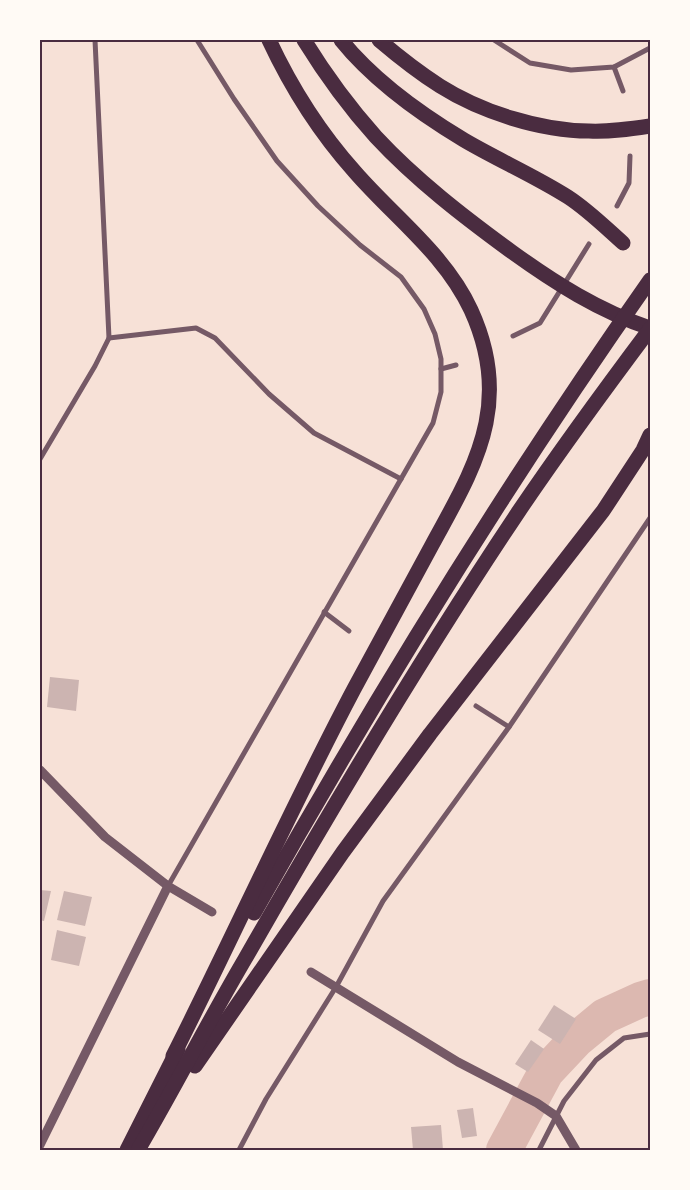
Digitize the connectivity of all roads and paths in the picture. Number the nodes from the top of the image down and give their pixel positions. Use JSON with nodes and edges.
{"nodes":[{"id":1,"x":95,"y":40,"type":"edge"},
{"id":2,"x":197,"y":40,"type":"edge"},
{"id":3,"x":269,"y":40,"type":"edge"},
{"id":4,"x":304,"y":40,"type":"edge"},
{"id":5,"x":341,"y":40,"type":"edge"},
{"id":6,"x":379,"y":40,"type":"edge"},
{"id":7,"x":494,"y":40,"type":"edge"},
{"id":8,"x":650,"y":48,"type":"edge"},
{"id":9,"x":614,"y":67,"type":"junction"},
{"id":10,"x":623,"y":91,"type":"dead end"},
{"id":11,"x":650,"y":126,"type":"edge"},
{"id":12,"x":630,"y":156,"type":"dead end"},
{"id":13,"x":617,"y":206,"type":"dead end"},
{"id":14,"x":623,"y":243,"type":"dead end"},
{"id":15,"x":589,"y":244,"type":"dead end"},
{"id":16,"x":650,"y":280,"type":"edge"},
{"id":17,"x":650,"y":329,"type":"edge"},
{"id":18,"x":513,"y":336,"type":"dead end"},
{"id":19,"x":109,"y":338,"type":"junction"},
{"id":20,"x":456,"y":365,"type":"dead end"},
{"id":21,"x":442,"y":369,"type":"junction"},
{"id":22,"x":650,"y":435,"type":"edge"},
{"id":23,"x":40,"y":459,"type":"edge"},
{"id":24,"x":401,"y":479,"type":"junction"},
{"id":25,"x":650,"y":518,"type":"edge"},
{"id":26,"x":324,"y":612,"type":"junction"},
{"id":27,"x":349,"y":631,"type":"dead end"},
{"id":28,"x":476,"y":706,"type":"dead end"},
{"id":29,"x":508,"y":727,"type":"junction"},
{"id":30,"x":40,"y":770,"type":"edge"},
{"id":31,"x":168,"y":886,"type":"junction"},
{"id":32,"x":212,"y":912,"type":"dead end"},
{"id":33,"x":311,"y":972,"type":"dead end"},
{"id":34,"x":336,"y":987,"type":"junction"},
{"id":35,"x":650,"y":1034,"type":"edge"},
{"id":36,"x":173,"y":1056,"type":"junction"},
{"id":37,"x":556,"y":1116,"type":"junction"},
{"id":38,"x":141,"y":1144,"type":"edge"},
{"id":39,"x":40,"y":1145,"type":"edge"},
{"id":40,"x":126,"y":1150,"type":"edge"},
{"id":41,"x":239,"y":1150,"type":"edge"},
{"id":42,"x":539,"y":1150,"type":"edge"},
{"id":43,"x":576,"y":1150,"type":"edge"}],
"edges":[{"from":1,"to":19,"type":"street"},
{"from":2,"to":21,"type":"street"},
{"from":3,"to":36,"type":"highway"},
{"from":4,"to":17,"type":"highway"},
{"from":5,"to":14,"type":"highway"},
{"from":6,"to":11,"type":"highway"},
{"from":7,"to":9,"type":"street"},
{"from":8,"to":9,"type":"street"},
{"from":9,"to":10,"type":"street"},
{"from":12,"to":13,"type":"street"},
{"from":15,"to":18,"type":"street"},
{"from":16,"to":36,"type":"highway"},
{"from":17,"to":38,"type":"highway"},
{"from":19,"to":23,"type":"street"},
{"from":19,"to":24,"type":"street"},
{"from":20,"to":21,"type":"street"},
{"from":21,"to":24,"type":"street"},
{"from":22,"to":38,"type":"highway"},
{"from":24,"to":26,"type":"street"},
{"from":25,"to":29,"type":"street"},
{"from":26,"to":27,"type":"street"},
{"from":26,"to":31,"type":"street"},
{"from":28,"to":29,"type":"street"},
{"from":29,"to":34,"type":"street"},
{"from":30,"to":31,"type":"street"},
{"from":31,"to":32,"type":"street"},
{"from":31,"to":39,"type":"street"},
{"from":33,"to":34,"type":"street"},
{"from":34,"to":37,"type":"street"},
{"from":34,"to":41,"type":"street"},
{"from":35,"to":37,"type":"street"},
{"from":36,"to":40,"type":"highway"},
{"from":37,"to":42,"type":"street"},
{"from":37,"to":43,"type":"street"}]}
